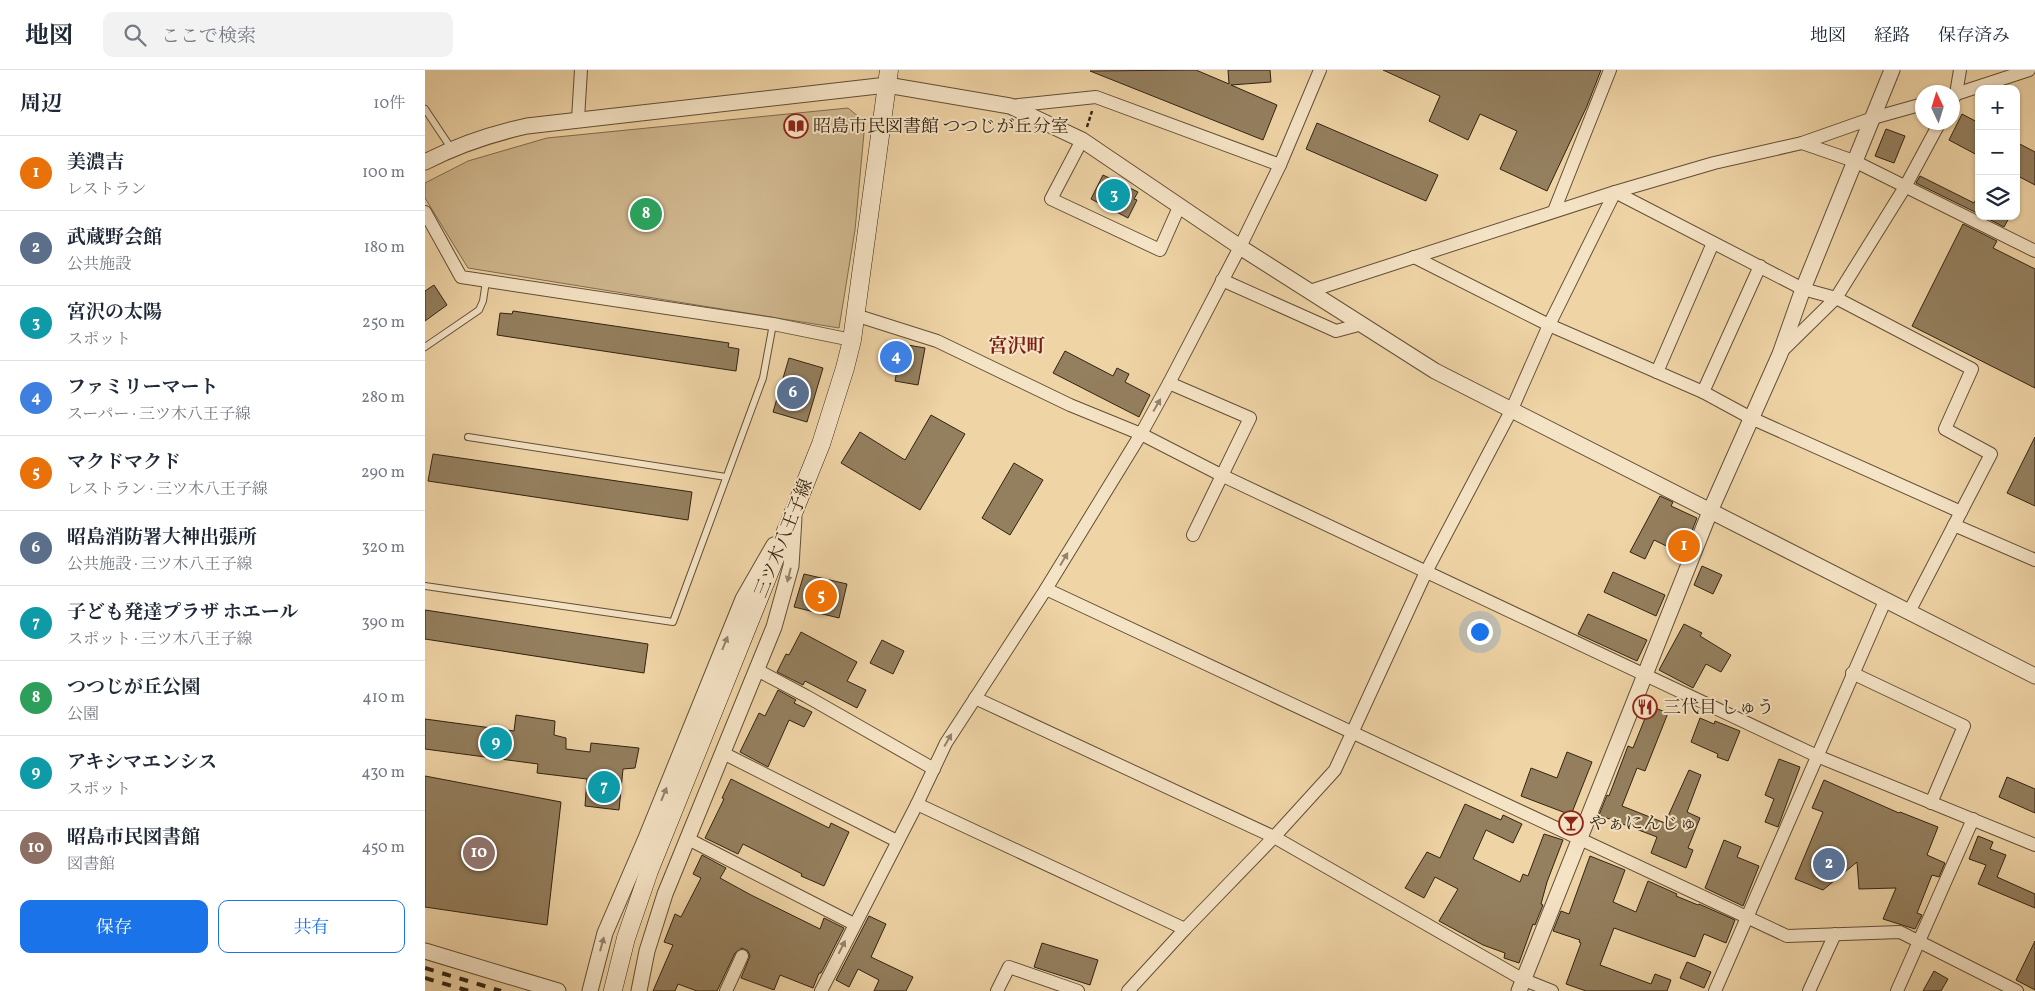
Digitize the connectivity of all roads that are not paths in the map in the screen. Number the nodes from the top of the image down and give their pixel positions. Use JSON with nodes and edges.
{"nodes":[{"id":1,"x":581,"y":70,"type":"edge"},
{"id":2,"x":1320,"y":70,"type":"edge"},
{"id":3,"x":1610,"y":70,"type":"edge"},
{"id":4,"x":1892,"y":70,"type":"edge"},
{"id":5,"x":1959,"y":70,"type":"edge"},
{"id":6,"x":2029,"y":70,"type":"edge"},
{"id":7,"x":888,"y":78,"type":"edge"},
{"id":8,"x":1956,"y":85,"type":"edge"},
{"id":9,"x":1960,"y":94,"type":"edge"},
{"id":10,"x":1010,"y":106,"type":"junction"},
{"id":11,"x":1915,"y":106,"type":"edge"},
{"id":12,"x":425,"y":109,"type":"edge"},
{"id":13,"x":1873,"y":118,"type":"junction"},
{"id":14,"x":578,"y":119,"type":"junction"},
{"id":15,"x":1936,"y":130,"type":"edge"},
{"id":16,"x":1082,"y":140,"type":"junction"},
{"id":17,"x":1802,"y":143,"type":"junction"},
{"id":18,"x":451,"y":148,"type":"junction"},
{"id":19,"x":1854,"y":161,"type":"junction"},
{"id":20,"x":425,"y":162,"type":"edge"},
{"id":21,"x":1280,"y":165,"type":"junction"},
{"id":22,"x":1905,"y":187,"type":"junction"},
{"id":23,"x":1615,"y":192,"type":"junction"},
{"id":24,"x":1179,"y":207,"type":"junction"},
{"id":25,"x":1554,"y":211,"type":"junction"},
{"id":26,"x":425,"y":212,"type":"edge"},
{"id":27,"x":1713,"y":243,"type":"junction"},
{"id":28,"x":1241,"y":247,"type":"junction"},
{"id":29,"x":2035,"y":251,"type":"edge"},
{"id":30,"x":1414,"y":257,"type":"junction"},
{"id":31,"x":1760,"y":266,"type":"junction"},
{"id":32,"x":1222,"y":280,"type":"junction"},
{"id":33,"x":486,"y":281,"type":"junction"},
{"id":34,"x":1803,"y":289,"type":"junction"},
{"id":35,"x":1310,"y":291,"type":"junction"},
{"id":36,"x":1836,"y":298,"type":"junction"},
{"id":37,"x":855,"y":315,"type":"junction"},
{"id":38,"x":773,"y":324,"type":"junction"},
{"id":39,"x":1362,"y":324,"type":"junction"},
{"id":40,"x":1549,"y":325,"type":"junction"},
{"id":41,"x":852,"y":340,"type":"junction"},
{"id":42,"x":425,"y":347,"type":"edge"},
{"id":43,"x":1780,"y":354,"type":"junction"},
{"id":44,"x":1657,"y":372,"type":"junction"},
{"id":45,"x":1169,"y":383,"type":"junction"},
{"id":46,"x":1703,"y":392,"type":"junction"},
{"id":47,"x":1512,"y":409,"type":"junction"},
{"id":48,"x":1751,"y":418,"type":"junction"},
{"id":49,"x":1141,"y":434,"type":"junction"},
{"id":50,"x":468,"y":437,"type":"dead end"},
{"id":51,"x":1221,"y":475,"type":"junction"},
{"id":52,"x":726,"y":477,"type":"junction"},
{"id":53,"x":795,"y":509,"type":"junction"},
{"id":54,"x":1711,"y":510,"type":"junction"},
{"id":55,"x":1961,"y":512,"type":"junction"},
{"id":56,"x":1954,"y":525,"type":"junction"},
{"id":57,"x":1193,"y":535,"type":"dead end"},
{"id":58,"x":2035,"y":560,"type":"edge"},
{"id":59,"x":1426,"y":572,"type":"junction"},
{"id":60,"x":425,"y":586,"type":"edge"},
{"id":61,"x":1046,"y":589,"type":"junction"},
{"id":62,"x":1885,"y":601,"type":"junction"},
{"id":63,"x":755,"y":607,"type":"junction"},
{"id":64,"x":1909,"y":612,"type":"junction"},
{"id":65,"x":775,"y":621,"type":"junction"},
{"id":66,"x":757,"y":670,"type":"junction"},
{"id":67,"x":1852,"y":673,"type":"junction"},
{"id":68,"x":1644,"y":674,"type":"junction"},
{"id":69,"x":2035,"y":676,"type":"edge"},
{"id":70,"x":975,"y":698,"type":"junction"},
{"id":71,"x":1352,"y":733,"type":"junction"},
{"id":72,"x":723,"y":753,"type":"junction"},
{"id":73,"x":1817,"y":756,"type":"junction"},
{"id":74,"x":934,"y":769,"type":"junction"},
{"id":75,"x":917,"y":804,"type":"junction"},
{"id":76,"x":1931,"y":804,"type":"junction"},
{"id":77,"x":1973,"y":819,"type":"junction"},
{"id":78,"x":1274,"y":837,"type":"junction"},
{"id":79,"x":688,"y":839,"type":"junction"},
{"id":80,"x":1578,"y":839,"type":"junction"},
{"id":81,"x":897,"y":841,"type":"junction"},
{"id":82,"x":2035,"y":845,"type":"edge"},
{"id":83,"x":1747,"y":917,"type":"junction"},
{"id":84,"x":854,"y":924,"type":"junction"},
{"id":85,"x":1185,"y":929,"type":"junction"},
{"id":86,"x":1835,"y":934,"type":"junction"},
{"id":87,"x":1918,"y":942,"type":"junction"},
{"id":88,"x":425,"y":952,"type":"edge"},
{"id":89,"x":742,"y":956,"type":"dead end"},
{"id":90,"x":1520,"y":985,"type":"edge"},
{"id":91,"x":613,"y":990,"type":"edge"},
{"id":92,"x":558,"y":991,"type":"edge"},
{"id":93,"x":590,"y":991,"type":"edge"},
{"id":94,"x":639,"y":991,"type":"edge"},
{"id":95,"x":726,"y":991,"type":"edge"},
{"id":96,"x":821,"y":991,"type":"edge"},
{"id":97,"x":997,"y":991,"type":"edge"},
{"id":98,"x":1079,"y":991,"type":"edge"},
{"id":99,"x":1128,"y":991,"type":"edge"},
{"id":100,"x":1552,"y":991,"type":"edge"},
{"id":101,"x":1715,"y":991,"type":"edge"},
{"id":102,"x":1809,"y":991,"type":"edge"},
{"id":103,"x":1897,"y":991,"type":"edge"},
{"id":104,"x":2017,"y":991,"type":"edge"}],
"edges":[{"from":1,"to":14,"type":"street"},
{"from":2,"to":21,"type":"street"},
{"from":3,"to":25,"type":"street"},
{"from":4,"to":13,"type":"street"},
{"from":5,"to":8,"type":"street"},
{"from":6,"to":9,"type":"street"},
{"from":7,"to":10,"type":"street"},
{"from":7,"to":14,"type":"street"},
{"from":7,"to":37,"type":"main road","name":"三ツ木八王子線"},
{"from":10,"to":16,"type":"street"},
{"from":10,"to":21,"type":"street"},
{"from":11,"to":13,"type":"street"},
{"from":12,"to":18,"type":"lane"},
{"from":13,"to":17,"type":"street"},
{"from":13,"to":19,"type":"street"},
{"from":14,"to":18,"type":"street"},
{"from":15,"to":22,"type":"street"},
{"from":16,"to":24,"type":"street"},
{"from":16,"to":24,"type":"street"},
{"from":17,"to":19,"type":"street"},
{"from":17,"to":23,"type":"street"},
{"from":18,"to":20,"type":"street"},
{"from":19,"to":22,"type":"street"},
{"from":19,"to":34,"type":"street"},
{"from":21,"to":28,"type":"street"},
{"from":22,"to":29,"type":"street"},
{"from":22,"to":36,"type":"street"},
{"from":23,"to":25,"type":"street"},
{"from":23,"to":27,"type":"street"},
{"from":23,"to":40,"type":"street"},
{"from":24,"to":28,"type":"street"},
{"from":25,"to":30,"type":"street"},
{"from":26,"to":33,"type":"street"},
{"from":27,"to":31,"type":"street"},
{"from":27,"to":44,"type":"street"},
{"from":28,"to":32,"type":"street"},
{"from":28,"to":35,"type":"street"},
{"from":30,"to":35,"type":"street"},
{"from":30,"to":40,"type":"street"},
{"from":31,"to":34,"type":"street"},
{"from":31,"to":46,"type":"street"},
{"from":32,"to":39,"type":"street"},
{"from":32,"to":45,"type":"street"},
{"from":33,"to":38,"type":"street"},
{"from":33,"to":42,"type":"lane"},
{"from":34,"to":36,"type":"street"},
{"from":34,"to":43,"type":"street"},
{"from":35,"to":39,"type":"street"},
{"from":36,"to":43,"type":"street"},
{"from":36,"to":55,"type":"street"},
{"from":37,"to":41,"type":"main road","name":"三ツ木八王子線"},
{"from":37,"to":49,"type":"street"},
{"from":38,"to":41,"type":"street"},
{"from":38,"to":52,"type":"lane"},
{"from":39,"to":47,"type":"street"},
{"from":40,"to":44,"type":"street"},
{"from":40,"to":47,"type":"street"},
{"from":41,"to":53,"type":"main road","name":"三ツ木八王子線"},
{"from":43,"to":48,"type":"street"},
{"from":44,"to":46,"type":"street"},
{"from":49,"to":45,"type":"street","one_way":true},
{"from":45,"to":51,"type":"street"},
{"from":46,"to":48,"type":"street"},
{"from":47,"to":54,"type":"street"},
{"from":47,"to":59,"type":"street"},
{"from":48,"to":54,"type":"street"},
{"from":48,"to":55,"type":"street"},
{"from":49,"to":51,"type":"street"},
{"from":61,"to":49,"type":"street","one_way":true},
{"from":50,"to":52,"type":"lane"},
{"from":51,"to":57,"type":"street"},
{"from":51,"to":59,"type":"street"},
{"from":52,"to":60,"type":"lane"},
{"from":53,"to":63,"type":"main road","name":"三ツ木八王子線"},
{"from":53,"to":65,"type":"street","one_way":true},
{"from":93,"to":53,"type":"street","one_way":true},
{"from":54,"to":62,"type":"street"},
{"from":54,"to":68,"type":"street"},
{"from":55,"to":56,"type":"street"},
{"from":56,"to":58,"type":"street"},
{"from":56,"to":64,"type":"street"},
{"from":59,"to":68,"type":"street"},
{"from":59,"to":71,"type":"street"},
{"from":61,"to":70,"type":"street"},
{"from":61,"to":71,"type":"street"},
{"from":62,"to":64,"type":"street"},
{"from":62,"to":67,"type":"street"},
{"from":63,"to":65,"type":"street"},
{"from":63,"to":91,"type":"main road","name":"三ツ木八王子線"},
{"from":64,"to":69,"type":"street"},
{"from":65,"to":66,"type":"street"},
{"from":66,"to":72,"type":"street"},
{"from":66,"to":74,"type":"street"},
{"from":67,"to":73,"type":"street"},
{"from":67,"to":76,"type":"street"},
{"from":68,"to":73,"type":"street"},
{"from":68,"to":80,"type":"street"},
{"from":74,"to":70,"type":"street","one_way":true},
{"from":70,"to":78,"type":"street"},
{"from":71,"to":78,"type":"street"},
{"from":71,"to":80,"type":"street"},
{"from":72,"to":79,"type":"street"},
{"from":72,"to":81,"type":"street"},
{"from":73,"to":76,"type":"street"},
{"from":73,"to":83,"type":"street"},
{"from":74,"to":75,"type":"street"},
{"from":75,"to":81,"type":"street"},
{"from":75,"to":85,"type":"street"},
{"from":76,"to":77,"type":"street"},
{"from":77,"to":82,"type":"street"},
{"from":77,"to":87,"type":"street"},
{"from":78,"to":85,"type":"street"},
{"from":78,"to":90,"type":"street"},
{"from":79,"to":84,"type":"street"},
{"from":79,"to":94,"type":"street"},
{"from":80,"to":83,"type":"street"},
{"from":80,"to":90,"type":"street"},
{"from":81,"to":84,"type":"street"},
{"from":83,"to":86,"type":"street"},
{"from":83,"to":101,"type":"street"},
{"from":96,"to":84,"type":"street","one_way":true},
{"from":85,"to":99,"type":"street"},
{"from":86,"to":87,"type":"street"},
{"from":86,"to":102,"type":"street"},
{"from":87,"to":103,"type":"street"},
{"from":87,"to":104,"type":"street"},
{"from":88,"to":92,"type":"street"},
{"from":89,"to":95,"type":"street"},
{"from":90,"to":100,"type":"street"},
{"from":97,"to":98,"type":"street"}]}
